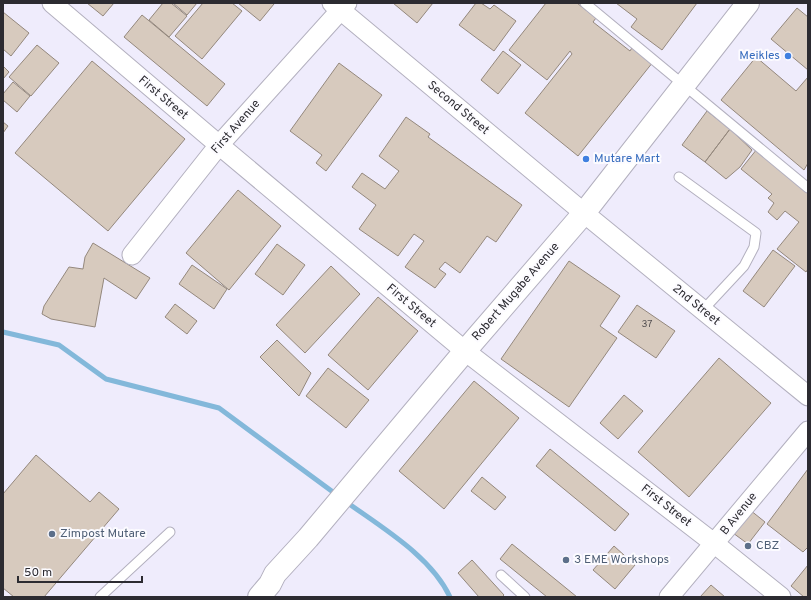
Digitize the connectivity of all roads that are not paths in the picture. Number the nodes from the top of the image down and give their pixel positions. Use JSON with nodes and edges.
{"nodes":[{"id":1,"x":52,"y":3,"type":"edge"},
{"id":2,"x":585,"y":3,"type":"edge"},
{"id":3,"x":748,"y":3,"type":"edge"},
{"id":4,"x":340,"y":5,"type":"edge"},
{"id":5,"x":684,"y":85,"type":"junction"},
{"id":6,"x":219,"y":145,"type":"junction"},
{"id":7,"x":679,"y":177,"type":"dead end"},
{"id":8,"x":808,"y":188,"type":"edge"},
{"id":9,"x":584,"y":214,"type":"junction"},
{"id":10,"x":132,"y":255,"type":"dead end"},
{"id":11,"x":703,"y":310,"type":"junction"},
{"id":12,"x":465,"y":351,"type":"junction"},
{"id":13,"x":808,"y":396,"type":"edge"},
{"id":14,"x":808,"y":431,"type":"edge"},
{"id":15,"x":170,"y":532,"type":"dead end"},
{"id":16,"x":715,"y":544,"type":"junction"},
{"id":17,"x":275,"y":574,"type":"junction"},
{"id":18,"x":501,"y":575,"type":"dead end"},
{"id":19,"x":100,"y":597,"type":"edge"},
{"id":20,"x":245,"y":597,"type":"edge"},
{"id":21,"x":259,"y":597,"type":"edge"},
{"id":22,"x":525,"y":597,"type":"edge"},
{"id":23,"x":669,"y":597,"type":"edge"},
{"id":24,"x":781,"y":597,"type":"edge"}],
"edges":[{"from":1,"to":6,"type":"street","name":"First Street"},
{"from":2,"to":5,"type":"lane"},
{"from":3,"to":5,"type":"highway","name":"Robert Mugabe Avenue"},
{"from":4,"to":6,"type":"street","name":"First Avenue"},
{"from":4,"to":9,"type":"street","name":"Second Street"},
{"from":5,"to":8,"type":"lane"},
{"from":5,"to":9,"type":"highway","name":"Robert Mugabe Avenue"},
{"from":6,"to":10,"type":"street","name":"First Avenue"},
{"from":6,"to":12,"type":"street","name":"First Street"},
{"from":7,"to":11,"type":"lane"},
{"from":9,"to":11,"type":"street","name":"2nd Street"},
{"from":9,"to":12,"type":"highway","name":"Robert Mugabe Avenue"},
{"from":11,"to":13,"type":"street","name":"2nd Street"},
{"from":12,"to":16,"type":"street","name":"First Street"},
{"from":12,"to":17,"type":"highway","name":"Robert Mugabe Avenue"},
{"from":14,"to":16,"type":"street","name":"B Avenue"},
{"from":15,"to":19,"type":"lane"},
{"from":16,"to":23,"type":"street","name":"B Avenue"},
{"from":16,"to":24,"type":"street","name":"First Street"},
{"from":17,"to":20,"type":"highway","name":"Robert Mugabe Avenue"},
{"from":17,"to":21,"type":"highway","name":"Robert Mugabe Avenue"},
{"from":18,"to":22,"type":"lane"}]}
